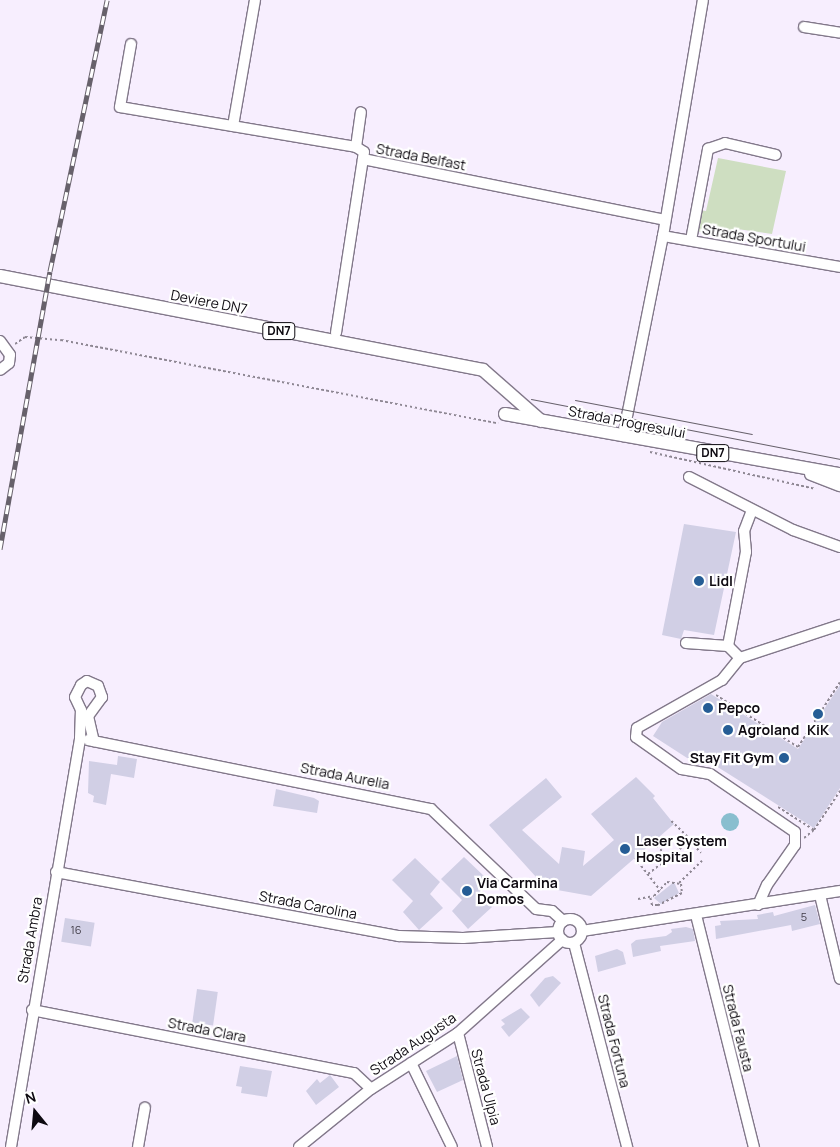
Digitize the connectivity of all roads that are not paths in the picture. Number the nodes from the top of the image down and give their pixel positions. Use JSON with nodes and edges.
{"nodes":[{"id":1,"x":255,"y":0,"type":"edge"},
{"id":2,"x":703,"y":0,"type":"edge"},
{"id":3,"x":804,"y":27,"type":"dead end"},
{"id":4,"x":840,"y":33,"type":"edge"},
{"id":5,"x":131,"y":44,"type":"dead end"},
{"id":6,"x":361,"y":112,"type":"dead end"},
{"id":7,"x":233,"y":126,"type":"junction"},
{"id":8,"x":356,"y":147,"type":"junction"},
{"id":9,"x":776,"y":155,"type":"dead end"},
{"id":10,"x":363,"y":159,"type":"junction"},
{"id":11,"x":666,"y":220,"type":"junction"},
{"id":12,"x":663,"y":236,"type":"junction"},
{"id":13,"x":691,"y":240,"type":"junction"},
{"id":14,"x":840,"y":267,"type":"edge"},
{"id":15,"x":0,"y":276,"type":"edge"},
{"id":16,"x":336,"y":333,"type":"dead end"},
{"id":17,"x":4,"y":345,"type":"edge"},
{"id":18,"x":0,"y":370,"type":"edge"},
{"id":19,"x":504,"y":419,"type":"road end"},
{"id":20,"x":541,"y":421,"type":"junction"},
{"id":21,"x":623,"y":436,"type":"junction"},
{"id":22,"x":802,"y":469,"type":"junction"},
{"id":23,"x":840,"y":474,"type":"edge"},
{"id":24,"x":689,"y":477,"type":"dead end"},
{"id":25,"x":840,"y":485,"type":"edge"},
{"id":26,"x":752,"y":510,"type":"junction"},
{"id":27,"x":840,"y":547,"type":"edge"},
{"id":28,"x":840,"y":625,"type":"edge"},
{"id":29,"x":686,"y":643,"type":"dead end"},
{"id":30,"x":728,"y":646,"type":"junction"},
{"id":31,"x":740,"y":658,"type":"junction"},
{"id":32,"x":80,"y":738,"type":"junction"},
{"id":33,"x":94,"y":741,"type":"junction"},
{"id":34,"x":56,"y":872,"type":"junction"},
{"id":35,"x":840,"y":891,"type":"edge"},
{"id":36,"x":820,"y":894,"type":"junction"},
{"id":37,"x":758,"y":905,"type":"junction"},
{"id":38,"x":696,"y":915,"type":"junction"},
{"id":39,"x":563,"y":921,"type":"junction"},
{"id":40,"x":582,"y":931,"type":"junction"},
{"id":41,"x":560,"y":936,"type":"junction"},
{"id":42,"x":574,"y":943,"type":"junction"},
{"id":43,"x":840,"y":979,"type":"edge"},
{"id":44,"x":32,"y":1010,"type":"junction"},
{"id":45,"x":458,"y":1033,"type":"junction"},
{"id":46,"x":411,"y":1063,"type":"junction"},
{"id":47,"x":372,"y":1089,"type":"junction"},
{"id":48,"x":145,"y":1108,"type":"dead end"},
{"id":49,"x":11,"y":1147,"type":"edge"},
{"id":50,"x":138,"y":1147,"type":"edge"},
{"id":51,"x":299,"y":1147,"type":"edge"},
{"id":52,"x":452,"y":1147,"type":"edge"},
{"id":53,"x":487,"y":1147,"type":"edge"},
{"id":54,"x":627,"y":1147,"type":"edge"},
{"id":55,"x":754,"y":1147,"type":"edge"}],
"edges":[{"from":1,"to":7,"type":"street"},
{"from":2,"to":11,"type":"street"},
{"from":3,"to":4,"type":"street"},
{"from":5,"to":7,"type":"street","name":"Strada Belfast"},
{"from":6,"to":8,"type":"street"},
{"from":7,"to":8,"type":"street","name":"Strada Belfast"},
{"from":8,"to":10,"type":"street","name":"Strada Belfast"},
{"from":9,"to":13,"type":"street"},
{"from":10,"to":11,"type":"street","name":"Strada Belfast"},
{"from":10,"to":16,"type":"street"},
{"from":11,"to":12,"type":"street"},
{"from":12,"to":13,"type":"street","name":"Strada Sportului"},
{"from":12,"to":21,"type":"street"},
{"from":13,"to":14,"type":"street","name":"Strada Sportului"},
{"from":15,"to":20,"type":"main road","name":"Deviere DN7","number":"DN7"},
{"from":17,"to":18,"type":"street"},
{"from":19,"to":20,"type":"main road","name":"Strada Progresului","number":"DN7"},
{"from":20,"to":21,"type":"main road","name":"Strada Progresului","number":"DN7"},
{"from":21,"to":22,"type":"main road","name":"Strada Progresului","number":"DN7"},
{"from":22,"to":23,"type":"main road","name":"Strada Progresului","number":"DN7"},
{"from":22,"to":25,"type":"main road","name":"Strada Progresului","number":"DN7"},
{"from":24,"to":26,"type":"street"},
{"from":26,"to":27,"type":"street"},
{"from":26,"to":30,"type":"street"},
{"from":28,"to":31,"type":"street"},
{"from":29,"to":30,"type":"street"},
{"from":30,"to":31,"type":"street"},
{"from":31,"to":37,"type":"street"},
{"from":32,"to":33,"type":"street","name":"Strada Aurelia"},
{"from":32,"to":33,"type":"street","name":"Strada Ambra"},
{"from":32,"to":34,"type":"street","name":"Strada Ambra"},
{"from":33,"to":39,"type":"street","name":"Strada Aurelia"},
{"from":34,"to":41,"type":"street","name":"Strada Carolina"},
{"from":34,"to":44,"type":"street","name":"Strada Ambra"},
{"from":35,"to":36,"type":"street"},
{"from":36,"to":37,"type":"street"},
{"from":36,"to":43,"type":"street"},
{"from":37,"to":38,"type":"street"},
{"from":38,"to":40,"type":"street"},
{"from":38,"to":55,"type":"street","name":"Strada Fausta"},
{"from":39,"to":40,"type":"street","name":"Strada Aurelia"},
{"from":39,"to":41,"type":"street"},
{"from":40,"to":42,"type":"street"},
{"from":41,"to":42,"type":"street","name":"Strada Carolina"},
{"from":41,"to":45,"type":"street","name":"Strada Augusta"},
{"from":42,"to":54,"type":"street","name":"Strada Fortuna"},
{"from":44,"to":47,"type":"street","name":"Strada Clara"},
{"from":44,"to":49,"type":"street","name":"Strada Ambra"},
{"from":45,"to":46,"type":"street","name":"Strada Augusta"},
{"from":45,"to":53,"type":"street","name":"Strada Ulpia"},
{"from":46,"to":47,"type":"street","name":"Strada Augusta"},
{"from":46,"to":52,"type":"street"},
{"from":47,"to":51,"type":"street","name":"Strada Augusta"},
{"from":48,"to":50,"type":"street"}]}
